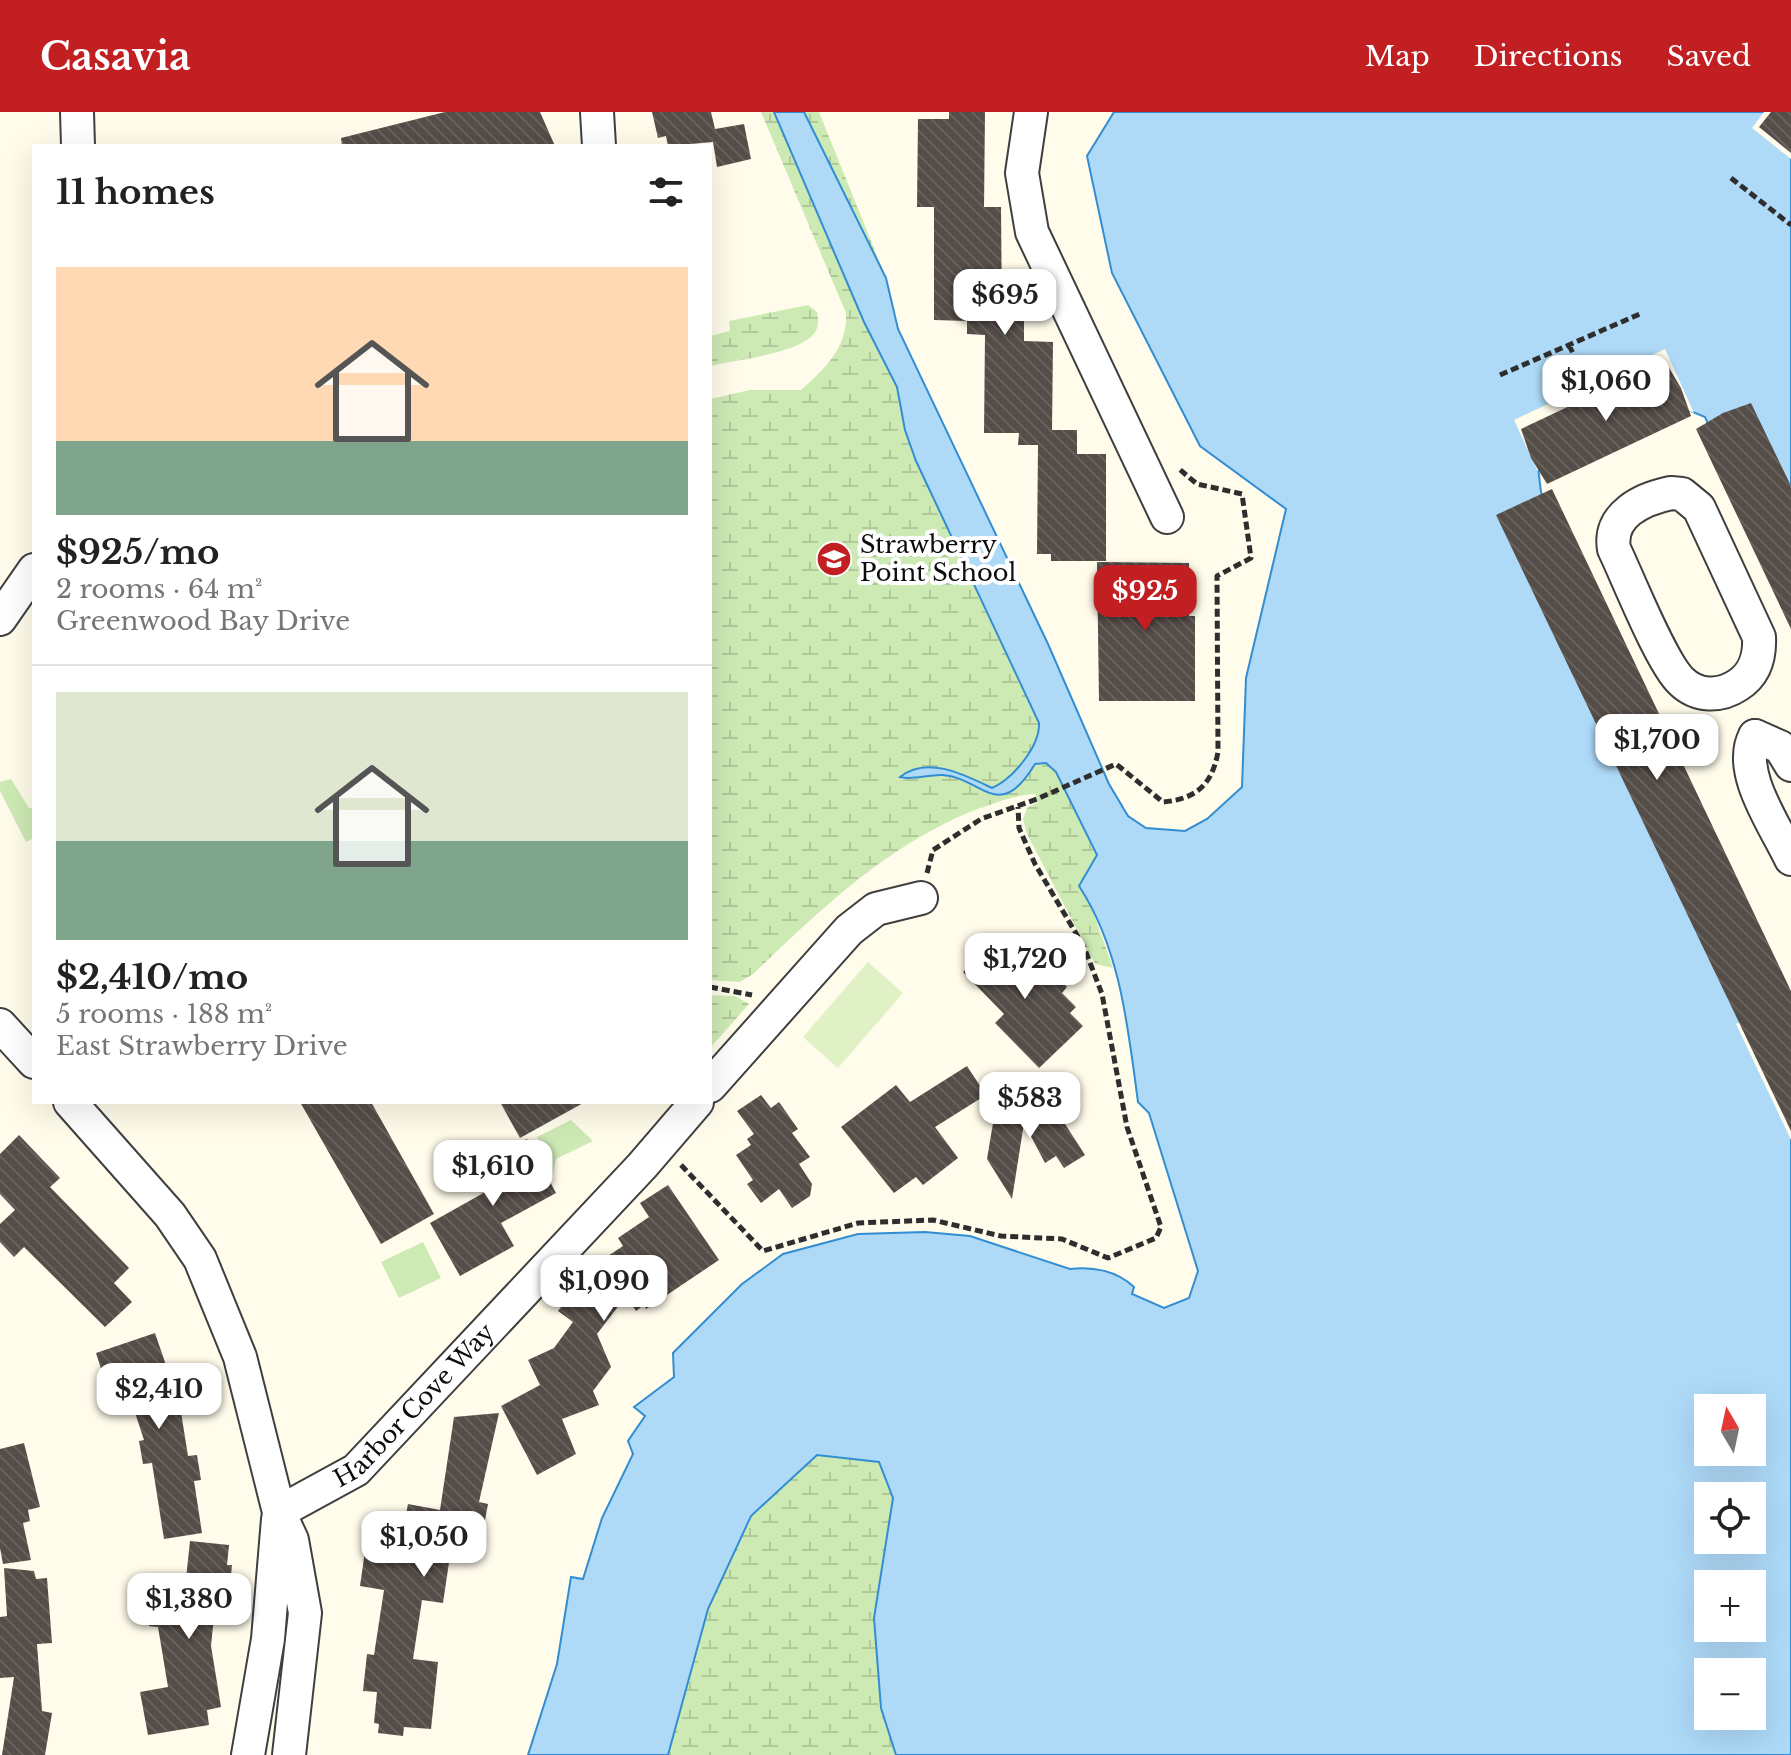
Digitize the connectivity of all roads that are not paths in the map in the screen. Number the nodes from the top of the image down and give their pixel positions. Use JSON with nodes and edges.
{"nodes":[{"id":1,"x":77,"y":112,"type":"edge"},
{"id":2,"x":597,"y":112,"type":"edge"},
{"id":3,"x":1031,"y":112,"type":"edge"},
{"id":4,"x":78,"y":144,"type":"edge"},
{"id":5,"x":599,"y":144,"type":"edge"},
{"id":6,"x":1167,"y":517,"type":"dead end"},
{"id":7,"x":32,"y":573,"type":"edge"},
{"id":8,"x":0,"y":619,"type":"edge"},
{"id":9,"x":1732,"y":689,"type":"junction"},
{"id":10,"x":1755,"y":736,"type":"junction"},
{"id":11,"x":1791,"y":765,"type":"edge"},
{"id":12,"x":1791,"y":859,"type":"edge"},
{"id":13,"x":921,"y":898,"type":"road end"},
{"id":14,"x":0,"y":1025,"type":"edge"},
{"id":15,"x":32,"y":1060,"type":"edge"},
{"id":16,"x":712,"y":1084,"type":"edge"},
{"id":17,"x":72,"y":1104,"type":"edge"},
{"id":18,"x":695,"y":1104,"type":"edge"},
{"id":19,"x":279,"y":1512,"type":"junction"},
{"id":20,"x":248,"y":1755,"type":"edge"},
{"id":21,"x":289,"y":1755,"type":"edge"}],
"edges":[{"from":1,"to":4,"type":"street"},
{"from":2,"to":5,"type":"street"},
{"from":3,"to":6,"type":"street"},
{"from":7,"to":8,"type":"street"},
{"from":9,"to":9,"type":"street"},
{"from":9,"to":10,"type":"street"},
{"from":10,"to":11,"type":"street"},
{"from":10,"to":12,"type":"street"},
{"from":13,"to":16,"type":"street"},
{"from":14,"to":15,"type":"street"},
{"from":17,"to":19,"type":"street"},
{"from":18,"to":19,"type":"street","name":"Harbor Cove Way"},
{"from":19,"to":20,"type":"street"},
{"from":19,"to":21,"type":"street"}]}
